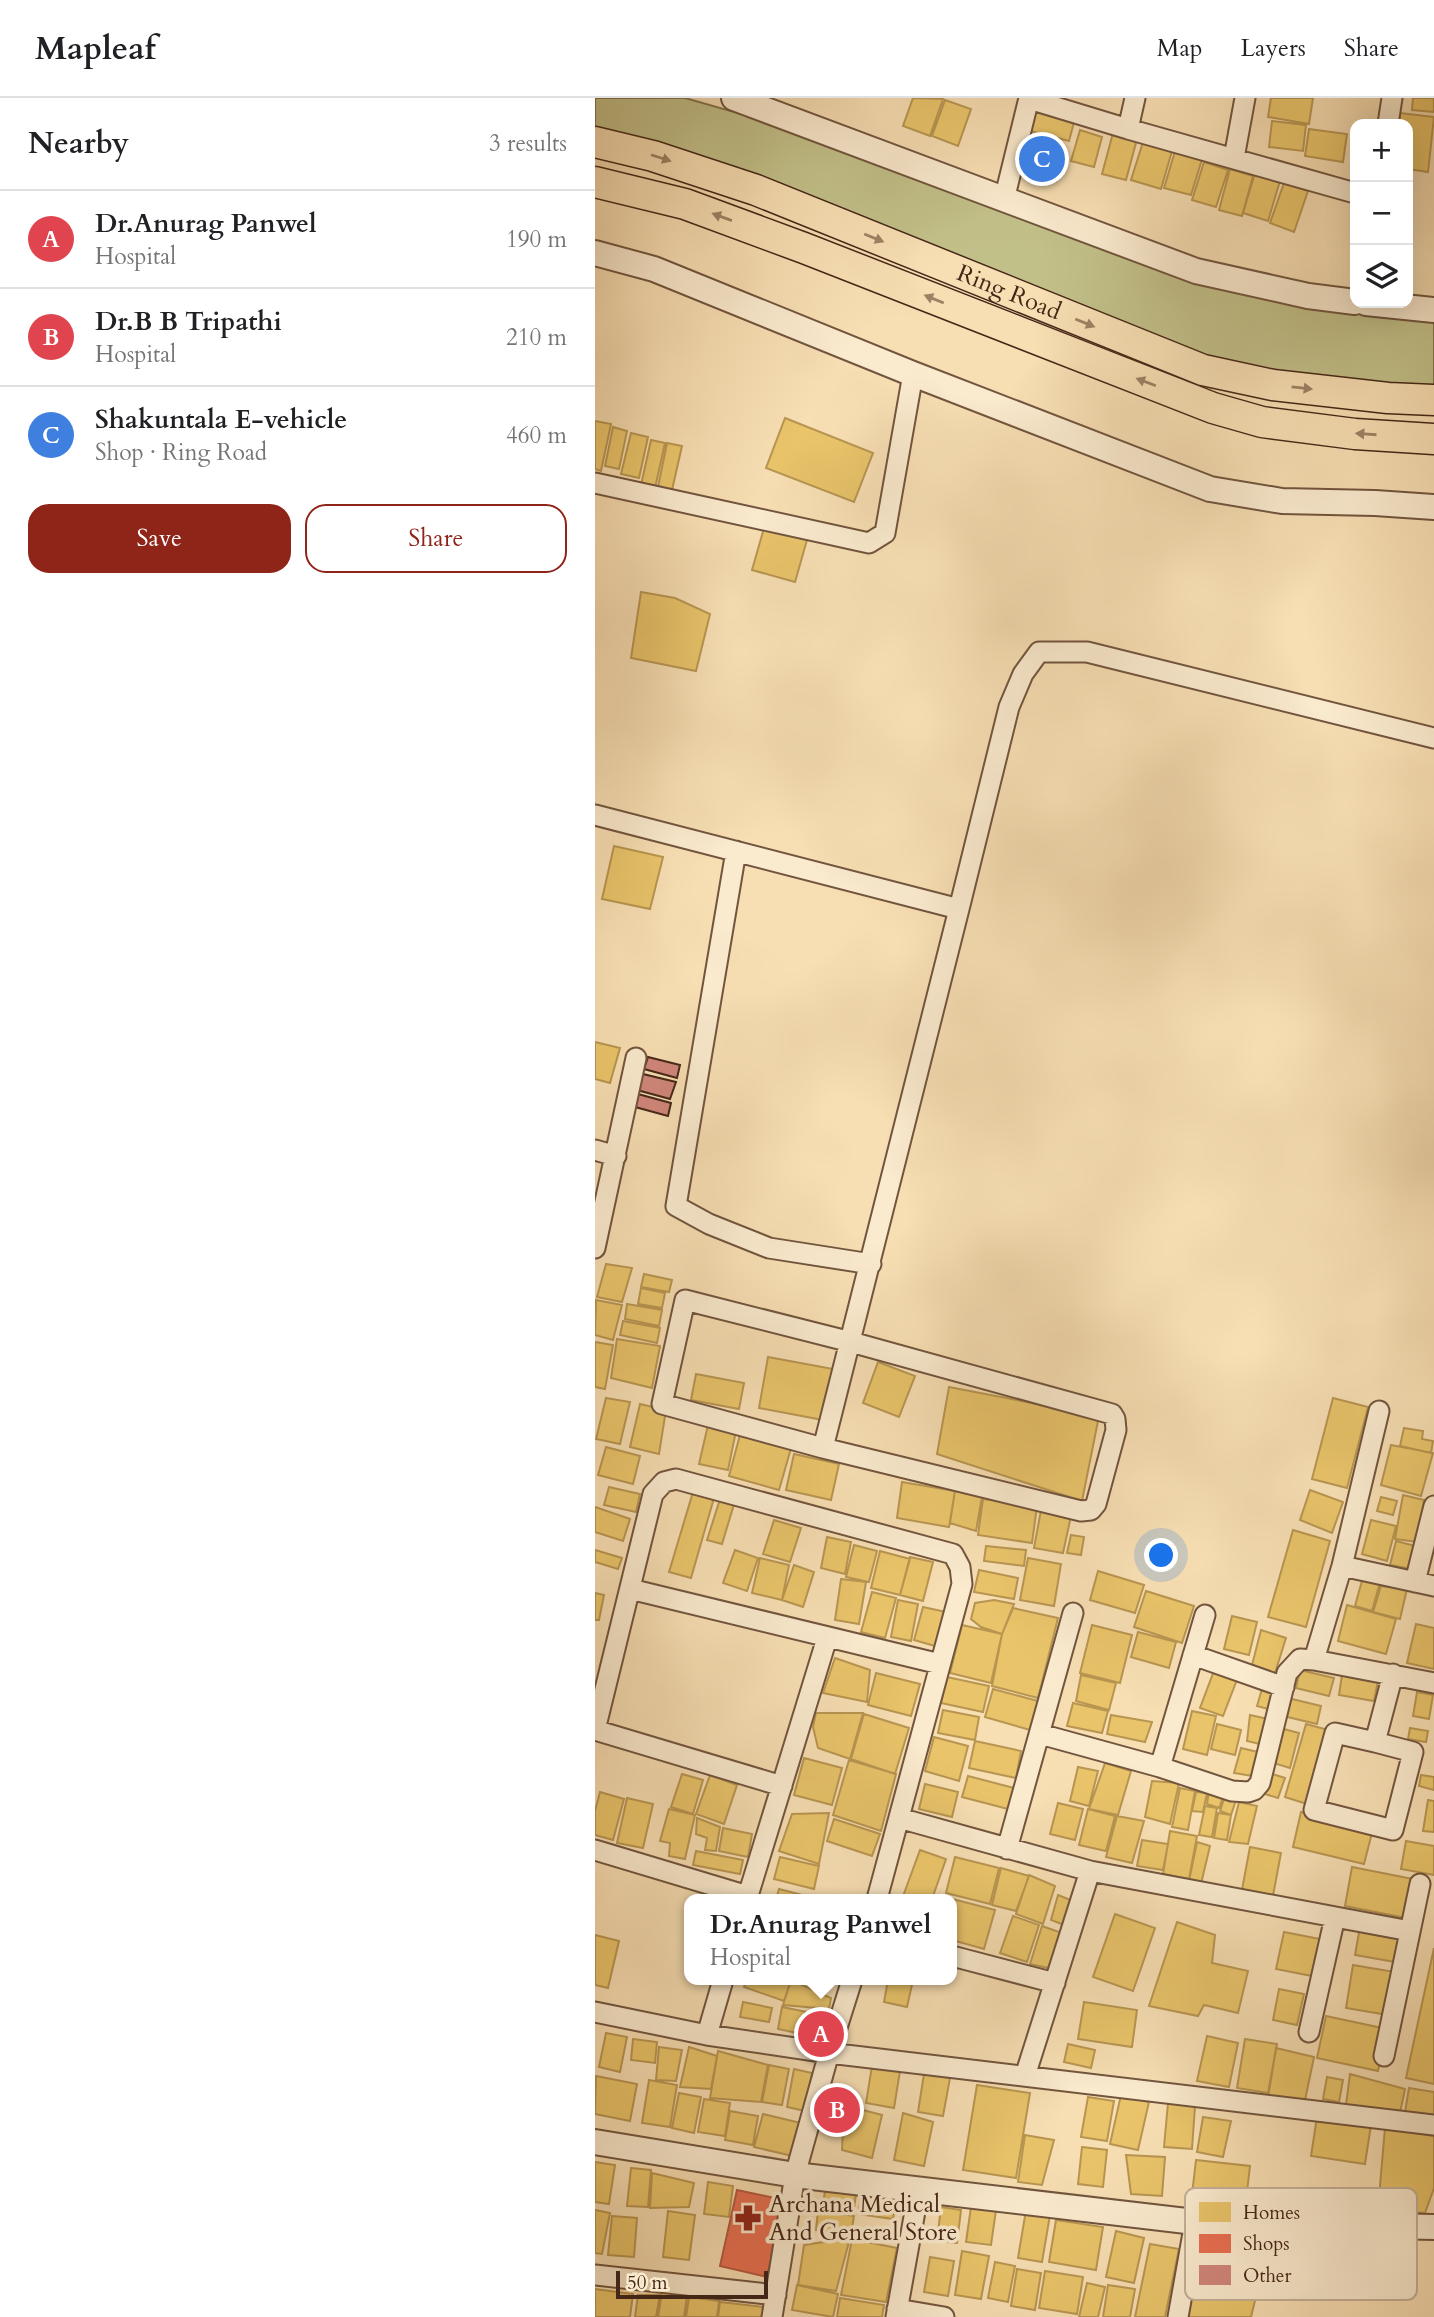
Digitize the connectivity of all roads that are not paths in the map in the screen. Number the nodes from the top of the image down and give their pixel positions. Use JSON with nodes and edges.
{"nodes":[{"id":1,"x":734,"y":98,"type":"edge"},
{"id":2,"x":1029,"y":98,"type":"edge"},
{"id":3,"x":1135,"y":98,"type":"edge"},
{"id":4,"x":1245,"y":98,"type":"edge"},
{"id":5,"x":1392,"y":98,"type":"edge"},
{"id":6,"x":1389,"y":119,"type":"edge"},
{"id":7,"x":1128,"y":129,"type":"junction"},
{"id":8,"x":595,"y":142,"type":"edge"},
{"id":9,"x":1234,"y":158,"type":"junction"},
{"id":10,"x":595,"y":182,"type":"edge"},
{"id":11,"x":1350,"y":192,"type":"edge"},
{"id":12,"x":1004,"y":200,"type":"junction"},
{"id":13,"x":595,"y":253,"type":"edge"},
{"id":14,"x":1350,"y":301,"type":"edge"},
{"id":15,"x":1413,"y":308,"type":"edge"},
{"id":16,"x":1434,"y":310,"type":"edge"},
{"id":17,"x":913,"y":374,"type":"junction"},
{"id":18,"x":1434,"y":400,"type":"edge"},
{"id":19,"x":1434,"y":439,"type":"edge"},
{"id":20,"x":595,"y":483,"type":"edge"},
{"id":21,"x":1434,"y":507,"type":"edge"},
{"id":22,"x":1434,"y":738,"type":"edge"},
{"id":23,"x":595,"y":815,"type":"edge"},
{"id":24,"x":736,"y":851,"type":"junction"},
{"id":25,"x":959,"y":909,"type":"junction"},
{"id":26,"x":636,"y":1058,"type":"dead end"},
{"id":27,"x":595,"y":1150,"type":"edge"},
{"id":28,"x":616,"y":1156,"type":"junction"},
{"id":29,"x":595,"y":1248,"type":"edge"},
{"id":30,"x":871,"y":1264,"type":"junction"},
{"id":31,"x":851,"y":1342,"type":"junction"},
{"id":32,"x":1379,"y":1411,"type":"dead end"},
{"id":33,"x":823,"y":1448,"type":"junction"},
{"id":34,"x":1434,"y":1506,"type":"edge"},
{"id":35,"x":1342,"y":1566,"type":"junction"},
{"id":36,"x":1425,"y":1584,"type":"edge"},
{"id":37,"x":630,"y":1589,"type":"junction"},
{"id":38,"x":1073,"y":1613,"type":"dead end"},
{"id":39,"x":1205,"y":1615,"type":"dead end"},
{"id":40,"x":827,"y":1638,"type":"junction"},
{"id":41,"x":1193,"y":1656,"type":"junction"},
{"id":42,"x":1314,"y":1660,"type":"junction"},
{"id":43,"x":940,"y":1664,"type":"junction"},
{"id":44,"x":1393,"y":1674,"type":"junction"},
{"id":45,"x":1434,"y":1683,"type":"edge"},
{"id":46,"x":1284,"y":1687,"type":"junction"},
{"id":47,"x":595,"y":1730,"type":"edge"},
{"id":48,"x":1040,"y":1734,"type":"junction"},
{"id":49,"x":1375,"y":1742,"type":"junction"},
{"id":50,"x":1160,"y":1767,"type":"junction"},
{"id":51,"x":782,"y":1786,"type":"junction"},
{"id":52,"x":899,"y":1818,"type":"junction"},
{"id":53,"x":1007,"y":1849,"type":"junction"},
{"id":54,"x":595,"y":1850,"type":"edge"},
{"id":55,"x":1090,"y":1871,"type":"junction"},
{"id":56,"x":1420,"y":1884,"type":"dead end"},
{"id":57,"x":735,"y":1894,"type":"edge"},
{"id":58,"x":749,"y":1894,"type":"edge"},
{"id":59,"x":878,"y":1894,"type":"edge"},
{"id":60,"x":1335,"y":1917,"type":"junction"},
{"id":61,"x":1410,"y":1931,"type":"junction"},
{"id":62,"x":957,"y":1957,"type":"edge"},
{"id":63,"x":1055,"y":1983,"type":"junction"},
{"id":64,"x":722,"y":1985,"type":"edge"},
{"id":65,"x":850,"y":1985,"type":"edge"},
{"id":66,"x":595,"y":2012,"type":"edge"},
{"id":67,"x":1310,"y":2032,"type":"dead end"},
{"id":68,"x":707,"y":2035,"type":"junction"},
{"id":69,"x":829,"y":2053,"type":"junction"},
{"id":70,"x":1384,"y":2056,"type":"dead end"},
{"id":71,"x":1025,"y":2076,"type":"junction"},
{"id":72,"x":1434,"y":2125,"type":"edge"},
{"id":73,"x":595,"y":2142,"type":"edge"},
{"id":74,"x":795,"y":2175,"type":"junction"},
{"id":75,"x":919,"y":2189,"type":"junction"},
{"id":76,"x":1185,"y":2221,"type":"edge"},
{"id":77,"x":595,"y":2275,"type":"edge"},
{"id":78,"x":1185,"y":2278,"type":"edge"},
{"id":79,"x":776,"y":2295,"type":"junction"},
{"id":80,"x":897,"y":2313,"type":"edge"},
{"id":81,"x":772,"y":2317,"type":"edge"},
{"id":82,"x":944,"y":2317,"type":"edge"},
{"id":83,"x":1178,"y":2317,"type":"edge"}],
"edges":[{"from":1,"to":12,"type":"street"},
{"from":2,"to":7,"type":"street"},
{"from":2,"to":12,"type":"street"},
{"from":3,"to":7,"type":"street"},
{"from":4,"to":9,"type":"street"},
{"from":5,"to":6,"type":"street"},
{"from":7,"to":9,"type":"street"},
{"from":8,"to":18,"type":"main road","name":"Ring Road","one_way":true},
{"from":9,"to":11,"type":"street"},
{"from":19,"to":10,"type":"main road","name":"Ring Road","one_way":true},
{"from":12,"to":14,"type":"street"},
{"from":13,"to":17,"type":"street"},
{"from":15,"to":16,"type":"street"},
{"from":17,"to":20,"type":"street"},
{"from":17,"to":21,"type":"street"},
{"from":22,"to":25,"type":"street"},
{"from":23,"to":24,"type":"street"},
{"from":24,"to":25,"type":"street"},
{"from":24,"to":30,"type":"street"},
{"from":25,"to":30,"type":"street"},
{"from":26,"to":28,"type":"street"},
{"from":27,"to":28,"type":"street"},
{"from":28,"to":29,"type":"street"},
{"from":30,"to":31,"type":"street"},
{"from":31,"to":33,"type":"street"},
{"from":31,"to":33,"type":"street"},
{"from":31,"to":33,"type":"street"},
{"from":32,"to":35,"type":"street"},
{"from":34,"to":36,"type":"street"},
{"from":35,"to":36,"type":"street"},
{"from":35,"to":42,"type":"street"},
{"from":37,"to":40,"type":"street"},
{"from":37,"to":43,"type":"street"},
{"from":37,"to":47,"type":"street"},
{"from":38,"to":48,"type":"street"},
{"from":39,"to":41,"type":"street"},
{"from":40,"to":43,"type":"street"},
{"from":40,"to":51,"type":"street"},
{"from":41,"to":46,"type":"street"},
{"from":41,"to":50,"type":"street"},
{"from":42,"to":44,"type":"street"},
{"from":42,"to":46,"type":"street"},
{"from":43,"to":52,"type":"street"},
{"from":44,"to":45,"type":"street"},
{"from":44,"to":49,"type":"street"},
{"from":46,"to":50,"type":"street"},
{"from":47,"to":51,"type":"street"},
{"from":48,"to":50,"type":"street"},
{"from":48,"to":53,"type":"street"},
{"from":49,"to":49,"type":"street"},
{"from":51,"to":58,"type":"street"},
{"from":52,"to":53,"type":"street"},
{"from":52,"to":59,"type":"street"},
{"from":53,"to":55,"type":"street"},
{"from":54,"to":57,"type":"street"},
{"from":55,"to":60,"type":"street"},
{"from":55,"to":63,"type":"street"},
{"from":56,"to":61,"type":"street"},
{"from":60,"to":61,"type":"street"},
{"from":60,"to":67,"type":"street"},
{"from":61,"to":70,"type":"street"},
{"from":62,"to":63,"type":"street"},
{"from":63,"to":71,"type":"street"},
{"from":64,"to":68,"type":"street"},
{"from":65,"to":69,"type":"street"},
{"from":66,"to":68,"type":"street"},
{"from":68,"to":69,"type":"street"},
{"from":69,"to":71,"type":"street"},
{"from":69,"to":74,"type":"street"},
{"from":71,"to":72,"type":"street"},
{"from":73,"to":74,"type":"street"},
{"from":74,"to":75,"type":"street"},
{"from":74,"to":79,"type":"street"},
{"from":75,"to":76,"type":"street"},
{"from":75,"to":80,"type":"street"},
{"from":77,"to":79,"type":"street"},
{"from":78,"to":83,"type":"street"},
{"from":79,"to":81,"type":"street"},
{"from":80,"to":82,"type":"street"}]}
